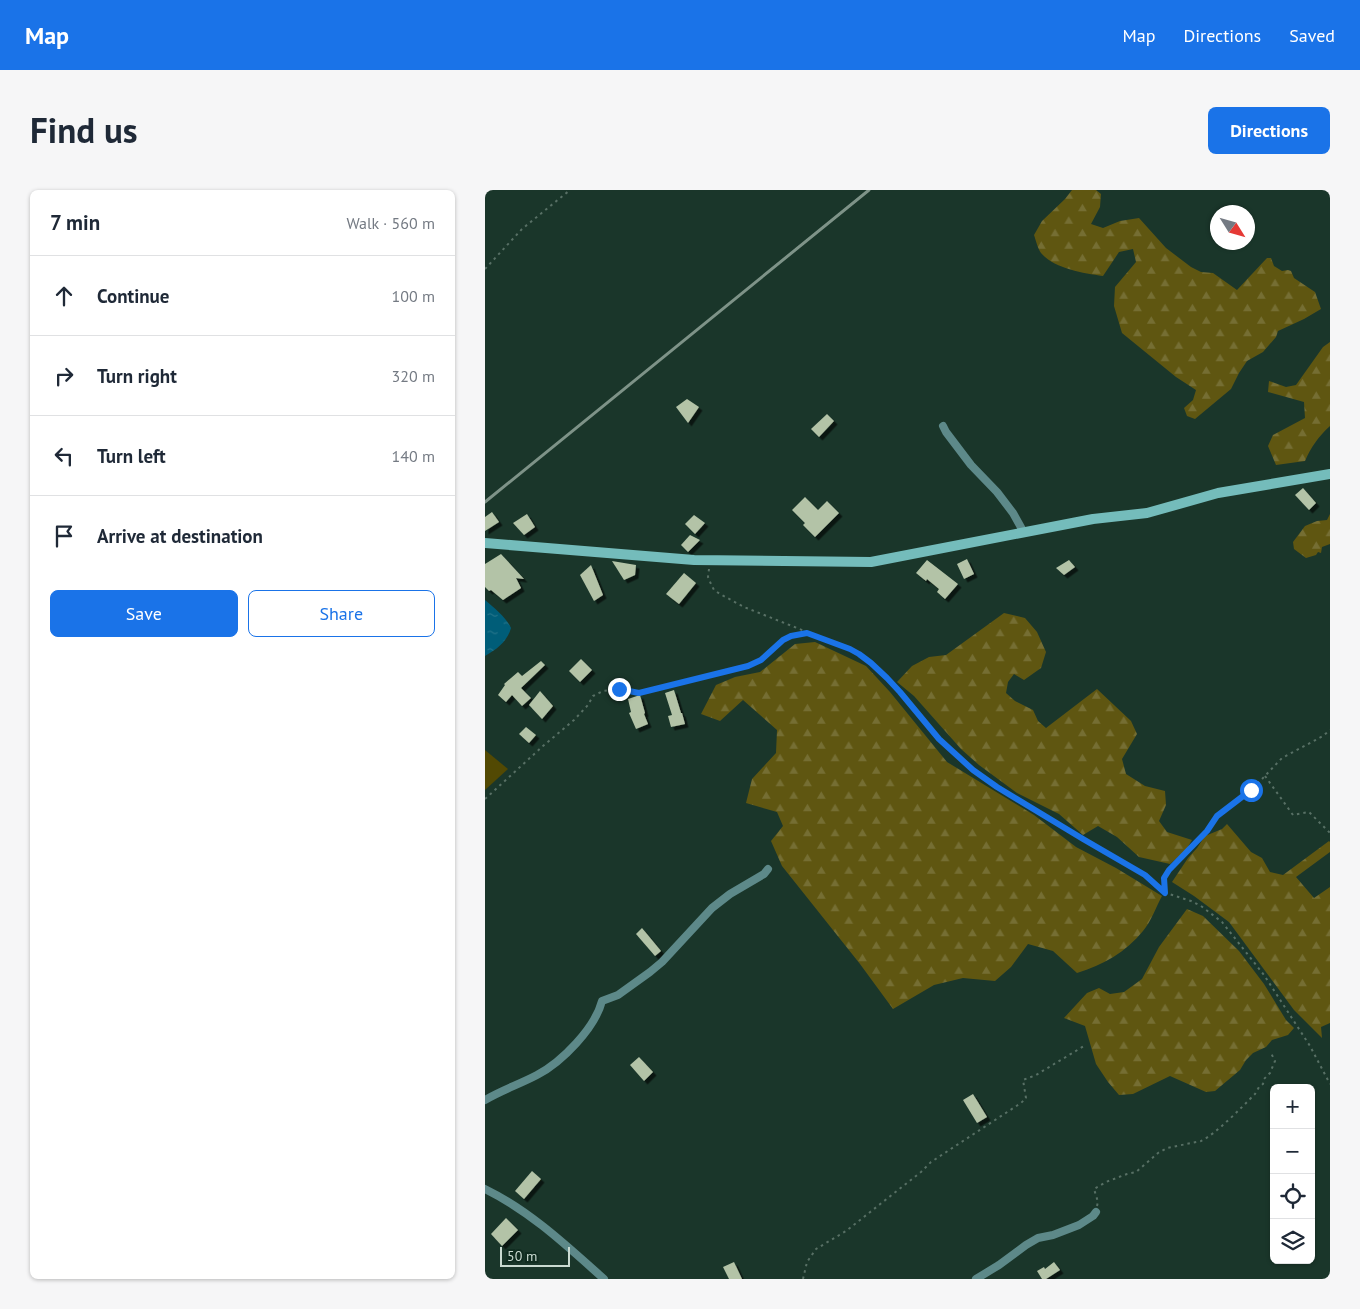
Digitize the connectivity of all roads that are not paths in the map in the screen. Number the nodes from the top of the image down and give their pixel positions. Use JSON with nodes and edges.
{"nodes":[{"id":1,"x":943,"y":426,"type":"dead end"},
{"id":2,"x":1330,"y":474,"type":"edge"},
{"id":3,"x":1023,"y":531,"type":"junction"},
{"id":4,"x":485,"y":543,"type":"edge"},
{"id":5,"x":768,"y":869,"type":"dead end"},
{"id":6,"x":485,"y":1100,"type":"edge"},
{"id":7,"x":485,"y":1189,"type":"edge"},
{"id":8,"x":1096,"y":1212,"type":"road end"},
{"id":9,"x":604,"y":1279,"type":"edge"},
{"id":10,"x":976,"y":1279,"type":"edge"}],
"edges":[{"from":1,"to":3,"type":"street"},
{"from":2,"to":3,"type":"main road"},
{"from":3,"to":4,"type":"main road"},
{"from":5,"to":6,"type":"street"},
{"from":7,"to":9,"type":"street"},
{"from":8,"to":10,"type":"street"}]}
